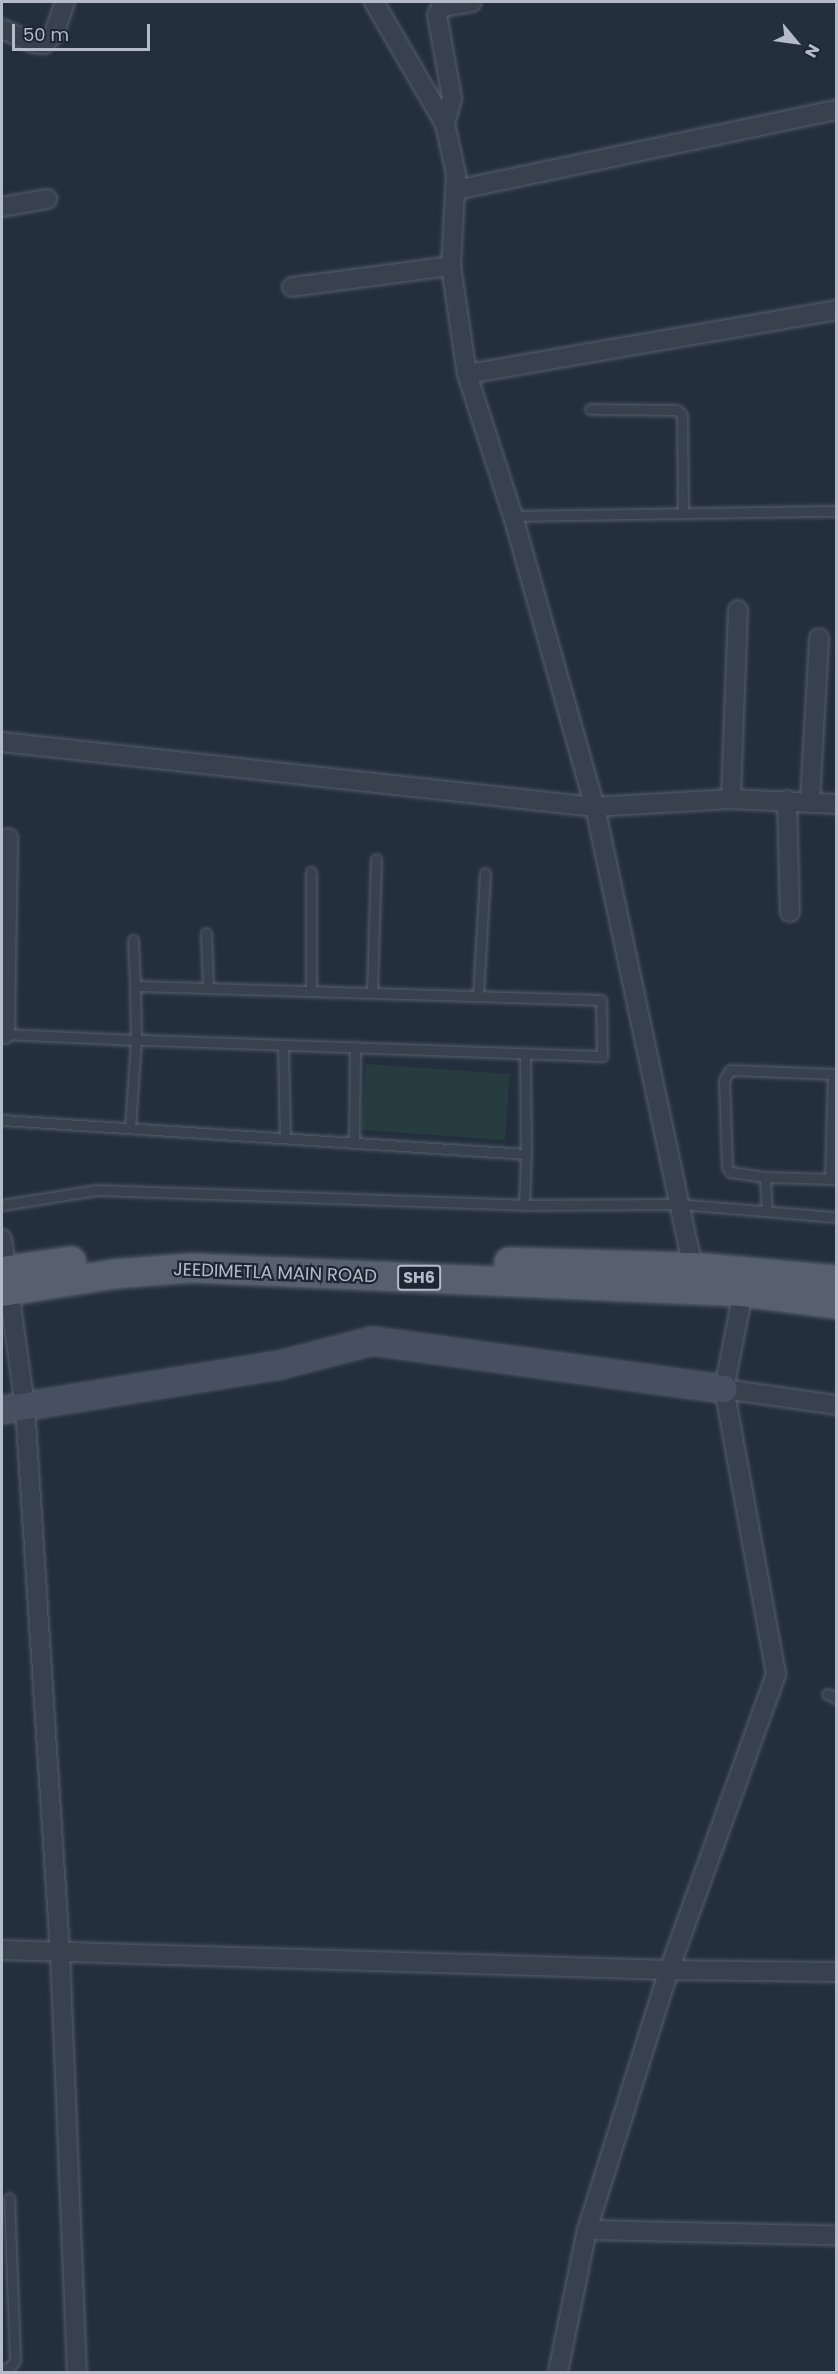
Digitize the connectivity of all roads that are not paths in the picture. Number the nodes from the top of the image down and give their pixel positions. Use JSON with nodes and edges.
{"nodes":[{"id":1,"x":65,"y":2,"type":"edge"},
{"id":2,"x":374,"y":2,"type":"edge"},
{"id":3,"x":472,"y":2,"type":"edge"},
{"id":4,"x":2,"y":29,"type":"edge"},
{"id":5,"x":837,"y":110,"type":"edge"},
{"id":6,"x":445,"y":124,"type":"junction"},
{"id":7,"x":456,"y":190,"type":"junction"},
{"id":8,"x":47,"y":199,"type":"dead end"},
{"id":9,"x":2,"y":207,"type":"edge"},
{"id":10,"x":451,"y":266,"type":"junction"},
{"id":11,"x":292,"y":287,"type":"dead end"},
{"id":12,"x":837,"y":310,"type":"edge"},
{"id":13,"x":466,"y":374,"type":"junction"},
{"id":14,"x":590,"y":409,"type":"dead end"},
{"id":15,"x":837,"y":511,"type":"edge"},
{"id":16,"x":682,"y":513,"type":"junction"},
{"id":17,"x":513,"y":516,"type":"junction"},
{"id":18,"x":738,"y":610,"type":"dead end"},
{"id":19,"x":819,"y":638,"type":"dead end"},
{"id":20,"x":2,"y":742,"type":"edge"},
{"id":21,"x":731,"y":799,"type":"junction"},
{"id":22,"x":787,"y":800,"type":"junction"},
{"id":23,"x":810,"y":801,"type":"junction"},
{"id":24,"x":837,"y":804,"type":"edge"},
{"id":25,"x":595,"y":807,"type":"junction"},
{"id":26,"x":8,"y":838,"type":"dead end"},
{"id":27,"x":376,"y":859,"type":"dead end"},
{"id":28,"x":311,"y":872,"type":"dead end"},
{"id":29,"x":485,"y":873,"type":"dead end"},
{"id":30,"x":790,"y":912,"type":"dead end"},
{"id":31,"x":206,"y":933,"type":"dead end"},
{"id":32,"x":133,"y":940,"type":"dead end"},
{"id":33,"x":135,"y":986,"type":"junction"},
{"id":34,"x":208,"y":988,"type":"junction"},
{"id":35,"x":311,"y":991,"type":"junction"},
{"id":36,"x":372,"y":993,"type":"junction"},
{"id":37,"x":478,"y":996,"type":"junction"},
{"id":38,"x":3,"y":1034,"type":"edge"},
{"id":39,"x":136,"y":1041,"type":"junction"},
{"id":40,"x":283,"y":1045,"type":"junction"},
{"id":41,"x":355,"y":1047,"type":"junction"},
{"id":42,"x":525,"y":1053,"type":"junction"},
{"id":43,"x":835,"y":1074,"type":"edge"},
{"id":44,"x":2,"y":1120,"type":"edge"},
{"id":45,"x":130,"y":1128,"type":"junction"},
{"id":46,"x":285,"y":1138,"type":"junction"},
{"id":47,"x":354,"y":1142,"type":"junction"},
{"id":48,"x":526,"y":1154,"type":"junction"},
{"id":49,"x":765,"y":1177,"type":"junction"},
{"id":50,"x":833,"y":1179,"type":"edge"},
{"id":51,"x":678,"y":1204,"type":"junction"},
{"id":52,"x":2,"y":1205,"type":"edge"},
{"id":53,"x":524,"y":1205,"type":"junction"},
{"id":54,"x":767,"y":1210,"type":"junction"},
{"id":55,"x":837,"y":1216,"type":"edge"},
{"id":56,"x":2,"y":1239,"type":"edge"},
{"id":57,"x":693,"y":1267,"type":"junction"},
{"id":58,"x":837,"y":1280,"type":"edge"},
{"id":59,"x":4,"y":1281,"type":"edge"},
{"id":60,"x":743,"y":1293,"type":"junction"},
{"id":61,"x":837,"y":1304,"type":"edge"},
{"id":62,"x":724,"y":1389,"type":"junction"},
{"id":63,"x":837,"y":1405,"type":"edge"},
{"id":64,"x":13,"y":1408,"type":"edge"},
{"id":65,"x":2,"y":1950,"type":"edge"},
{"id":66,"x":60,"y":1951,"type":"junction"},
{"id":67,"x":669,"y":1970,"type":"junction"},
{"id":68,"x":837,"y":1972,"type":"edge"},
{"id":69,"x":9,"y":2198,"type":"dead end"},
{"id":70,"x":587,"y":2230,"type":"junction"},
{"id":71,"x":837,"y":2235,"type":"edge"},
{"id":72,"x":2,"y":2371,"type":"edge"},
{"id":73,"x":77,"y":2373,"type":"edge"},
{"id":74,"x":558,"y":2373,"type":"edge"}],
"edges":[{"from":1,"to":4,"type":"street"},
{"from":2,"to":6,"type":"street"},
{"from":3,"to":6,"type":"street"},
{"from":5,"to":7,"type":"street"},
{"from":6,"to":7,"type":"street"},
{"from":7,"to":10,"type":"street"},
{"from":8,"to":9,"type":"street"},
{"from":10,"to":11,"type":"street"},
{"from":10,"to":13,"type":"street"},
{"from":12,"to":13,"type":"street"},
{"from":13,"to":17,"type":"street"},
{"from":14,"to":16,"type":"lane"},
{"from":15,"to":16,"type":"lane"},
{"from":16,"to":17,"type":"lane"},
{"from":17,"to":25,"type":"street"},
{"from":18,"to":21,"type":"street"},
{"from":19,"to":23,"type":"street"},
{"from":20,"to":25,"type":"street"},
{"from":21,"to":22,"type":"street"},
{"from":21,"to":25,"type":"street"},
{"from":22,"to":23,"type":"street"},
{"from":22,"to":30,"type":"street"},
{"from":23,"to":24,"type":"street"},
{"from":25,"to":51,"type":"street"},
{"from":26,"to":38,"type":"street"},
{"from":27,"to":36,"type":"lane"},
{"from":28,"to":35,"type":"lane"},
{"from":29,"to":37,"type":"lane"},
{"from":31,"to":34,"type":"lane"},
{"from":32,"to":33,"type":"lane"},
{"from":33,"to":34,"type":"lane"},
{"from":33,"to":39,"type":"lane"},
{"from":34,"to":35,"type":"lane"},
{"from":35,"to":36,"type":"lane"},
{"from":36,"to":37,"type":"lane"},
{"from":37,"to":42,"type":"lane"},
{"from":38,"to":39,"type":"lane"},
{"from":39,"to":40,"type":"lane"},
{"from":39,"to":45,"type":"lane"},
{"from":40,"to":41,"type":"lane"},
{"from":40,"to":46,"type":"lane"},
{"from":41,"to":42,"type":"lane"},
{"from":41,"to":47,"type":"lane"},
{"from":42,"to":48,"type":"lane"},
{"from":43,"to":49,"type":"lane"},
{"from":43,"to":50,"type":"lane"},
{"from":44,"to":45,"type":"lane"},
{"from":45,"to":46,"type":"lane"},
{"from":46,"to":47,"type":"lane"},
{"from":47,"to":48,"type":"lane"},
{"from":48,"to":53,"type":"lane"},
{"from":49,"to":50,"type":"lane"},
{"from":49,"to":54,"type":"lane"},
{"from":51,"to":53,"type":"lane"},
{"from":51,"to":54,"type":"lane"},
{"from":51,"to":57,"type":"street"},
{"from":52,"to":53,"type":"lane"},
{"from":54,"to":55,"type":"lane"},
{"from":56,"to":59,"type":"street"},
{"from":57,"to":58,"type":"main road","name":"JEEDIMETLA MAIN ROAD","number":"SH6"},
{"from":57,"to":59,"type":"main road","name":"JEEDIMETLA MAIN ROAD","number":"SH6"},
{"from":59,"to":60,"type":"main road","name":"JEEDIMETLA MAIN ROAD","number":"SH6"},
{"from":59,"to":64,"type":"street"},
{"from":60,"to":61,"type":"main road","name":"JEEDIMETLA MAIN ROAD","number":"SH6"},
{"from":60,"to":62,"type":"street"},
{"from":62,"to":63,"type":"street"},
{"from":62,"to":64,"type":"street"},
{"from":62,"to":67,"type":"street"},
{"from":64,"to":66,"type":"street"},
{"from":65,"to":66,"type":"street"},
{"from":66,"to":67,"type":"street"},
{"from":66,"to":73,"type":"street"},
{"from":67,"to":68,"type":"street"},
{"from":67,"to":70,"type":"street"},
{"from":69,"to":72,"type":"lane"},
{"from":70,"to":71,"type":"street"},
{"from":70,"to":74,"type":"street"}]}
